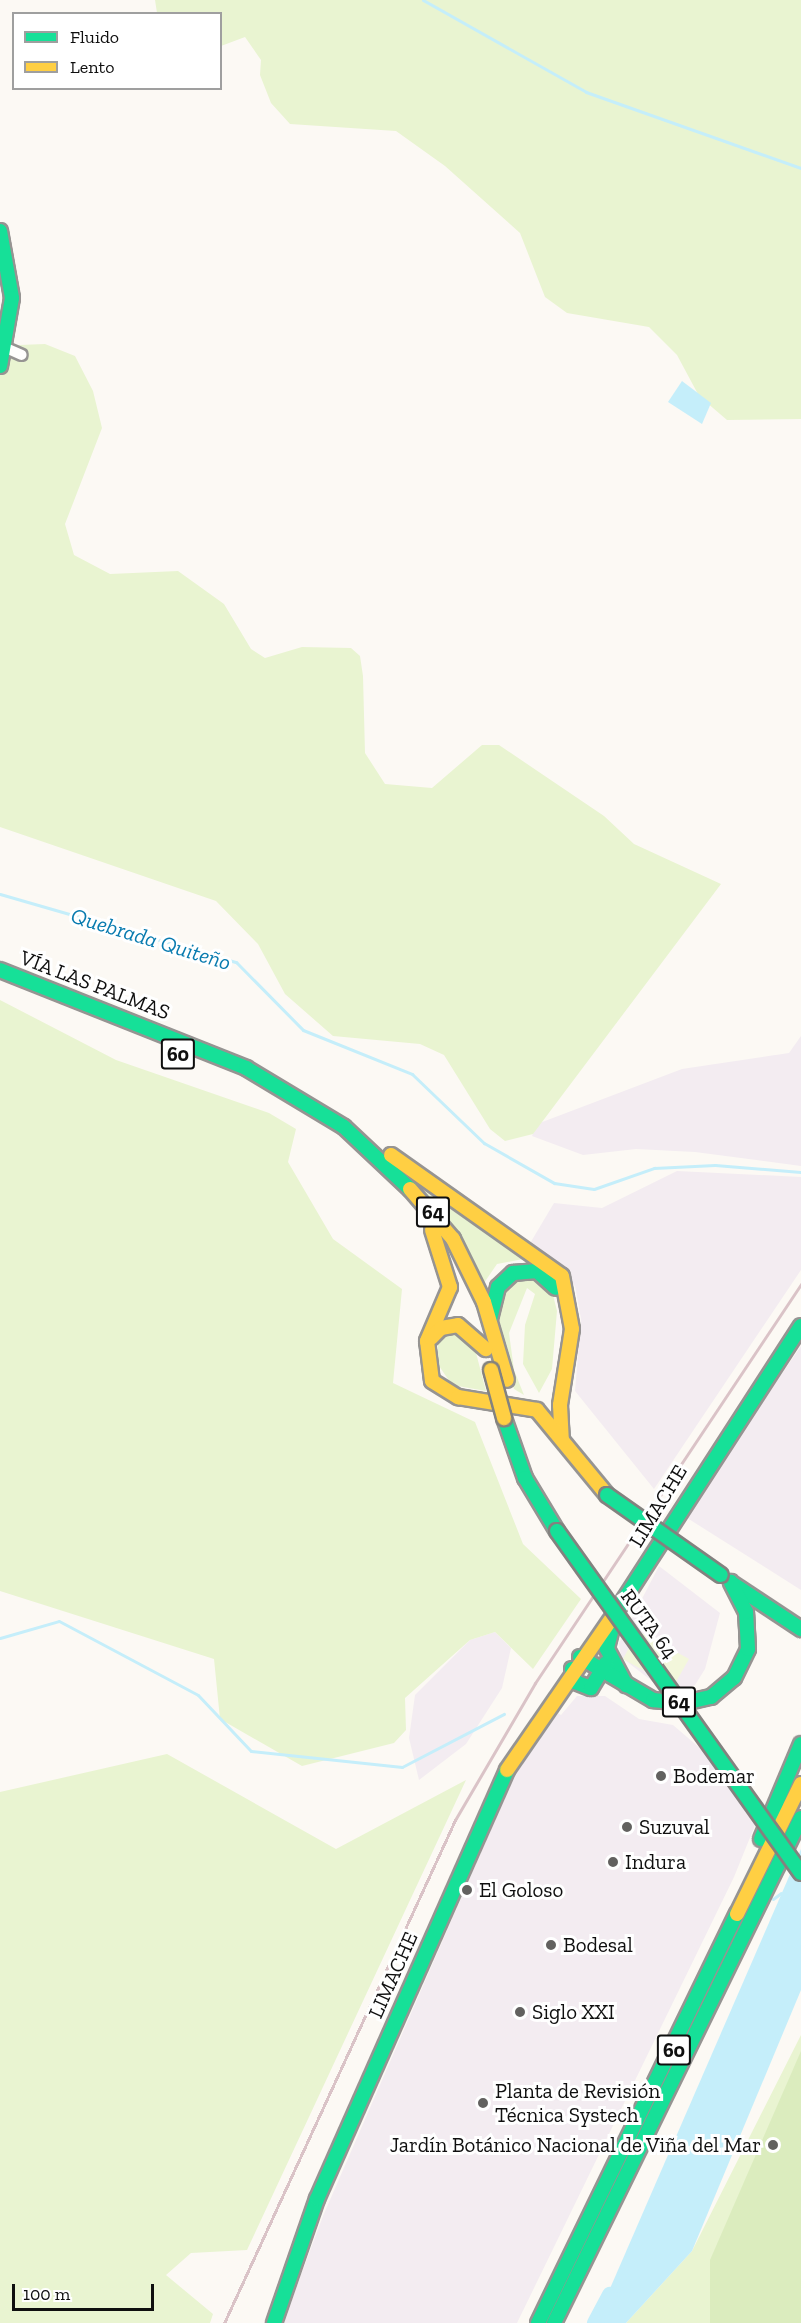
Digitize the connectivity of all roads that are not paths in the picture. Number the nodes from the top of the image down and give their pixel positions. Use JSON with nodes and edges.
{"nodes":[{"id":1,"x":0,"y":231,"type":"edge"},
{"id":2,"x":6,"y":348,"type":"junction"},
{"id":3,"x":22,"y":355,"type":"dead end"},
{"id":4,"x":0,"y":366,"type":"edge"},
{"id":5,"x":0,"y":970,"type":"edge"},
{"id":6,"x":0,"y":982,"type":"edge"},
{"id":7,"x":344,"y":1127,"type":"junction"},
{"id":8,"x":432,"y":1230,"type":"junction"},
{"id":9,"x":801,"y":1317,"type":"edge"},
{"id":10,"x":489,"y":1319,"type":"junction"},
{"id":11,"x":801,"y":1326,"type":"edge"},
{"id":12,"x":791,"y":1339,"type":"junction"},
{"id":13,"x":427,"y":1346,"type":"junction"},
{"id":14,"x":486,"y":1349,"type":"junction"},
{"id":15,"x":549,"y":1394,"type":"junction"},
{"id":16,"x":532,"y":1407,"type":"junction"},
{"id":17,"x":545,"y":1417,"type":"junction"},
{"id":18,"x":510,"y":1418,"type":"junction"},
{"id":19,"x":562,"y":1439,"type":"junction"},
{"id":20,"x":708,"y":1464,"type":"junction"},
{"id":21,"x":562,"y":1528,"type":"junction"},
{"id":22,"x":726,"y":1578,"type":"junction"},
{"id":23,"x":616,"y":1612,"type":"junction"},
{"id":24,"x":795,"y":1622,"type":"edge"},
{"id":25,"x":801,"y":1629,"type":"edge"},
{"id":26,"x":801,"y":1640,"type":"edge"},
{"id":27,"x":609,"y":1653,"type":"junction"},
{"id":28,"x":576,"y":1663,"type":"junction"},
{"id":29,"x":603,"y":1675,"type":"junction"},
{"id":30,"x":630,"y":1689,"type":"junction"},
{"id":31,"x":801,"y":1744,"type":"edge"},
{"id":32,"x":801,"y":1784,"type":"edge"},
{"id":33,"x":801,"y":1818,"type":"edge"},
{"id":34,"x":801,"y":1850,"type":"edge"},
{"id":35,"x":801,"y":1873,"type":"edge"},
{"id":36,"x":728,"y":1936,"type":"junction"},
{"id":37,"x":274,"y":2323,"type":"edge"},
{"id":38,"x":538,"y":2323,"type":"edge"},
{"id":39,"x":554,"y":2323,"type":"edge"}],
"edges":[{"from":1,"to":2,"type":"main road"},
{"from":2,"to":3,"type":"street"},
{"from":2,"to":4,"type":"main road"},
{"from":5,"to":7,"type":"main road","name":"VÍA LAS PALMAS","number":"60"},
{"from":6,"to":8,"type":"main road","name":"VÍA LAS PALMAS","number":"60"},
{"from":7,"to":10,"type":"main road","name":"VÍA LAS PALMAS","number":"64"},
{"from":7,"to":19,"type":"main road"},
{"from":8,"to":13,"type":"main road"},
{"from":8,"to":14,"type":"main road","name":"VÍA LAS PALMAS","number":"64"},
{"from":9,"to":12,"type":"main road","name":"LIMACHE"},
{"from":10,"to":15,"type":"main road"},
{"from":10,"to":18,"type":"main road","name":"VÍA LAS PALMAS","number":"64"},
{"from":11,"to":12,"type":"main road","name":"LIMACHE"},
{"from":12,"to":20,"type":"main road","name":"LIMACHE"},
{"from":13,"to":14,"type":"main road"},
{"from":13,"to":16,"type":"main road"},
{"from":14,"to":18,"type":"main road","name":"VÍA LAS PALMAS","number":"64","bridge":true},
{"from":15,"to":16,"type":"main road"},
{"from":15,"to":17,"type":"main road"},
{"from":16,"to":17,"type":"main road"},
{"from":17,"to":19,"type":"main road"},
{"from":18,"to":21,"type":"main road","name":"RUTA 64","number":"64"},
{"from":19,"to":22,"type":"main road","bridge":true},
{"from":20,"to":23,"type":"main road","name":"LIMACHE"},
{"from":20,"to":28,"type":"main road","name":"LIMACHE"},
{"from":21,"to":34,"type":"main road","name":"RUTA 64","number":"64"},
{"from":21,"to":35,"type":"main road","name":"RUTA 64","number":"64","bridge":true},
{"from":22,"to":24,"type":"main road"},
{"from":22,"to":30,"type":"main road"},
{"from":23,"to":27,"type":"main road"},
{"from":23,"to":28,"type":"main road","name":"LIMACHE"},
{"from":24,"to":25,"type":"main road"},
{"from":24,"to":26,"type":"main road"},
{"from":27,"to":29,"type":"main road"},
{"from":27,"to":30,"type":"main road"},
{"from":28,"to":29,"type":"main road"},
{"from":28,"to":29,"type":"main road"},
{"from":28,"to":37,"type":"main road","name":"LIMACHE"},
{"from":29,"to":30,"type":"main road"},
{"from":31,"to":36,"type":"main road"},
{"from":32,"to":36,"type":"main road"},
{"from":33,"to":39,"type":"main road","number":"60"},
{"from":36,"to":38,"type":"main road","number":"60"}]}
